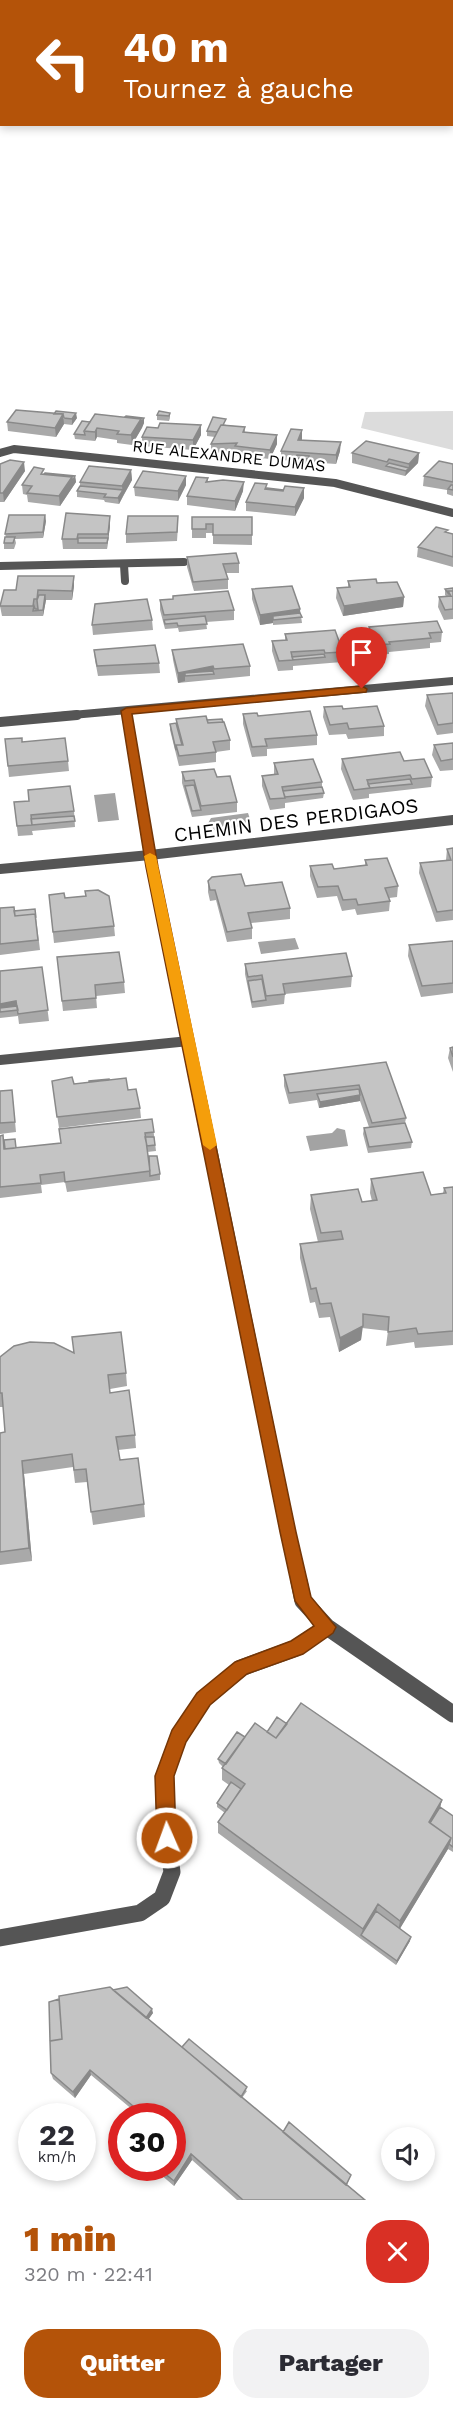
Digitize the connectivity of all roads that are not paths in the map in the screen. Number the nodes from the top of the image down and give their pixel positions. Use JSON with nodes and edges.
{"nodes":[{"id":1,"x":0,"y":453,"type":"edge"},
{"id":2,"x":453,"y":513,"type":"edge"},
{"id":3,"x":184,"y":562,"type":"dead end"},
{"id":4,"x":124,"y":565,"type":"junction"},
{"id":5,"x":0,"y":566,"type":"edge"},
{"id":6,"x":125,"y":581,"type":"dead end"},
{"id":7,"x":453,"y":681,"type":"edge"},
{"id":8,"x":126,"y":711,"type":"junction"},
{"id":9,"x":0,"y":722,"type":"edge"},
{"id":10,"x":453,"y":820,"type":"edge"},
{"id":11,"x":150,"y":855,"type":"junction"},
{"id":12,"x":0,"y":869,"type":"edge"},
{"id":13,"x":189,"y":1041,"type":"junction"},
{"id":14,"x":0,"y":1060,"type":"edge"},
{"id":15,"x":327,"y":1627,"type":"junction"},
{"id":16,"x":453,"y":1714,"type":"edge"},
{"id":17,"x":0,"y":1938,"type":"edge"}],
"edges":[{"from":1,"to":2,"type":"street","name":"RUE ALEXANDRE DUMAS"},
{"from":3,"to":4,"type":"street"},
{"from":4,"to":5,"type":"street"},
{"from":4,"to":6,"type":"street"},
{"from":7,"to":8,"type":"street"},
{"from":8,"to":9,"type":"street"},
{"from":8,"to":11,"type":"street"},
{"from":10,"to":11,"type":"street","name":"CHEMIN DES PERDIGAOS"},
{"from":11,"to":12,"type":"street","name":"CHEMIN DES PERDIGAOS"},
{"from":11,"to":13,"type":"street"},
{"from":13,"to":14,"type":"street"},
{"from":13,"to":15,"type":"street"},
{"from":15,"to":16,"type":"street"},
{"from":15,"to":17,"type":"street"}]}
